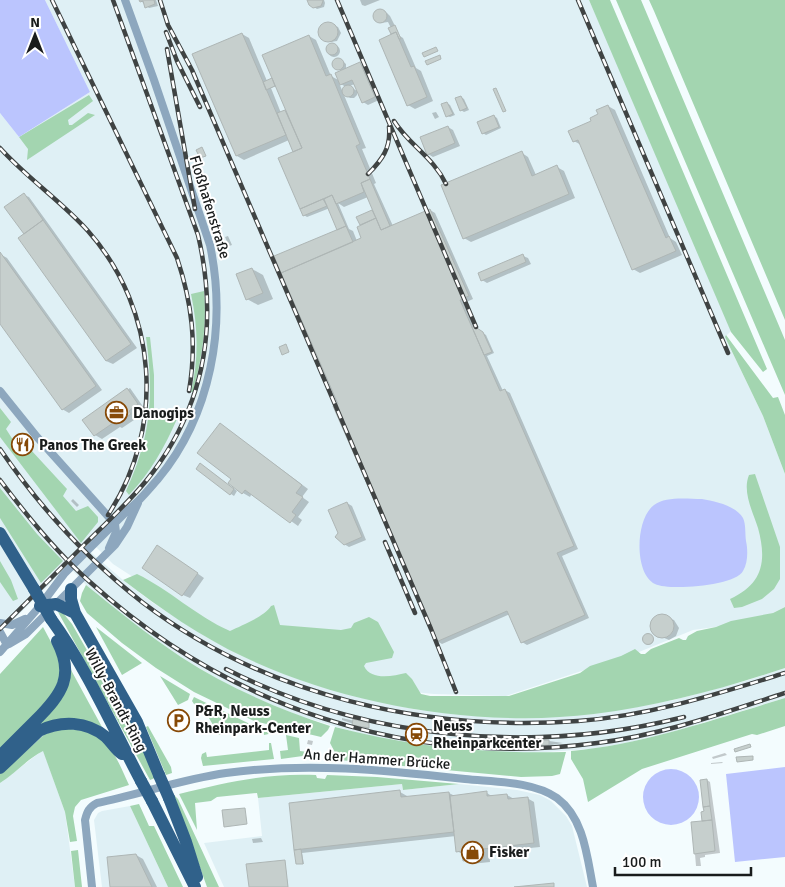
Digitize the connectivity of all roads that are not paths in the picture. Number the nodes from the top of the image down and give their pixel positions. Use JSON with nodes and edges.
{"nodes":[{"id":1,"x":125,"y":0,"type":"edge"},
{"id":2,"x":0,"y":391,"type":"edge"},
{"id":3,"x":139,"y":502,"type":"junction"},
{"id":4,"x":115,"y":524,"type":"junction"},
{"id":5,"x":0,"y":533,"type":"edge"},
{"id":6,"x":102,"y":559,"type":"junction"},
{"id":7,"x":72,"y":589,"type":"junction"},
{"id":8,"x":56,"y":604,"type":"junction"},
{"id":9,"x":36,"y":610,"type":"junction"},
{"id":10,"x":75,"y":613,"type":"junction"},
{"id":11,"x":51,"y":619,"type":"junction"},
{"id":12,"x":0,"y":623,"type":"edge"},
{"id":13,"x":0,"y":632,"type":"edge"},
{"id":14,"x":7,"y":645,"type":"junction"},
{"id":15,"x":0,"y":652,"type":"edge"},
{"id":16,"x":0,"y":756,"type":"edge"},
{"id":17,"x":131,"y":760,"type":"junction"},
{"id":18,"x":0,"y":768,"type":"edge"},
{"id":19,"x":92,"y":887,"type":"edge"},
{"id":20,"x":195,"y":887,"type":"edge"},
{"id":21,"x":200,"y":887,"type":"edge"},
{"id":22,"x":593,"y":887,"type":"edge"}],
"edges":[{"from":1,"to":3,"type":"street","name":"Floßhafenstraße"},
{"from":2,"to":4,"type":"street"},
{"from":3,"to":4,"type":"street","name":"Floßhafenstraße"},
{"from":3,"to":6,"type":"street","name":"Floßhafenstraße"},
{"from":4,"to":6,"type":"street","name":"Floßhafenstraße"},
{"from":4,"to":9,"type":"street","name":"Floßhafenstraße"},
{"from":5,"to":11,"type":"main road","name":"Willy-Brandt-Ring","bridge":true},
{"from":6,"to":7,"type":"street","name":"Floßhafenstraße"},
{"from":7,"to":8,"type":"street","name":"Floßhafenstraße"},
{"from":7,"to":10,"type":"main road"},
{"from":8,"to":9,"type":"main road"},
{"from":8,"to":10,"type":"main road"},
{"from":8,"to":14,"type":"street","name":"Floßhafenstraße"},
{"from":9,"to":12,"type":"street","name":"Floßhafenstraße"},
{"from":9,"to":14,"type":"street","name":"Floßhafenstraße"},
{"from":10,"to":21,"type":"main road","bridge":true},
{"from":11,"to":16,"type":"main road"},
{"from":11,"to":17,"type":"main road","name":"Willy-Brandt-Ring"},
{"from":13,"to":14,"type":"street"},
{"from":14,"to":15,"type":"street","name":"Floßhafenstraße"},
{"from":17,"to":18,"type":"main road"},
{"from":17,"to":20,"type":"main road","name":"Willy-Brandt-Ring","bridge":true},
{"from":19,"to":22,"type":"street","name":"An der Hammer Brücke"}]}
